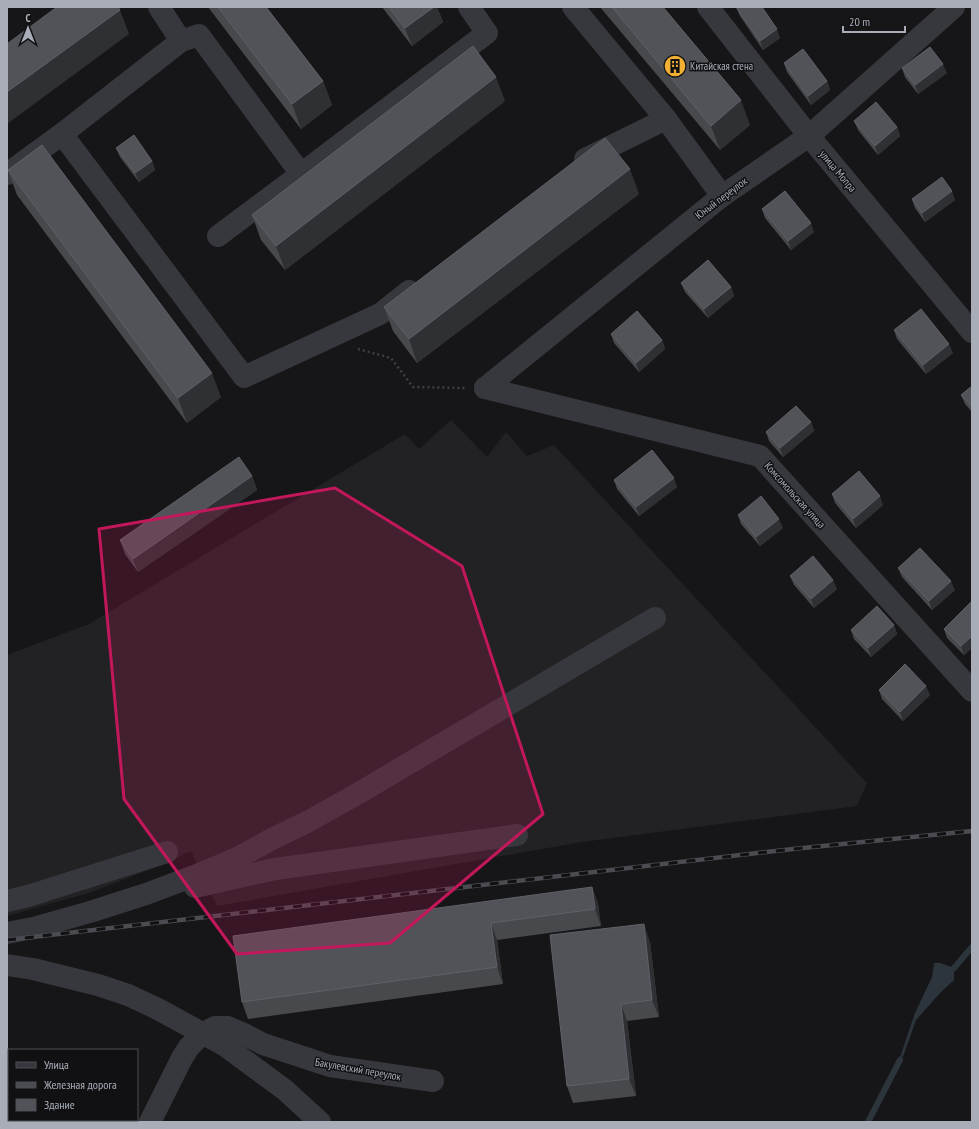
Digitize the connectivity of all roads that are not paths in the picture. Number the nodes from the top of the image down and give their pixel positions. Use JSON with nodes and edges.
{"nodes":[{"id":1,"x":159,"y":7,"type":"edge"},
{"id":2,"x":469,"y":7,"type":"edge"},
{"id":3,"x":572,"y":7,"type":"edge"},
{"id":4,"x":708,"y":7,"type":"edge"},
{"id":5,"x":954,"y":7,"type":"edge"},
{"id":6,"x":181,"y":41,"type":"junction"},
{"id":7,"x":666,"y":119,"type":"junction"},
{"id":8,"x":62,"y":134,"type":"junction"},
{"id":9,"x":809,"y":136,"type":"junction"},
{"id":10,"x":566,"y":171,"type":"edge"},
{"id":11,"x":7,"y":174,"type":"edge"},
{"id":12,"x":301,"y":174,"type":"junction"},
{"id":13,"x":722,"y":196,"type":"junction"},
{"id":14,"x":218,"y":236,"type":"dead end"},
{"id":15,"x":423,"y":281,"type":"edge"},
{"id":16,"x":972,"y":332,"type":"edge"},
{"id":17,"x":485,"y":388,"type":"joint"},
{"id":18,"x":655,"y":618,"type":"dead end"},
{"id":19,"x":972,"y":691,"type":"edge"},
{"id":20,"x":517,"y":834,"type":"dead end"},
{"id":21,"x":167,"y":852,"type":"dead end"},
{"id":22,"x":7,"y":901,"type":"edge"},
{"id":23,"x":90,"y":912,"type":"junction"},
{"id":24,"x":7,"y":933,"type":"edge"},
{"id":25,"x":7,"y":965,"type":"edge"},
{"id":26,"x":202,"y":1033,"type":"junction"},
{"id":27,"x":433,"y":1081,"type":"dead end"},
{"id":28,"x":150,"y":1122,"type":"edge"},
{"id":29,"x":320,"y":1122,"type":"edge"}],
"edges":[{"from":1,"to":6,"type":"street"},
{"from":2,"to":12,"type":"street"},
{"from":3,"to":7,"type":"street"},
{"from":4,"to":9,"type":"street","name":"улица Мопра"},
{"from":5,"to":9,"type":"street","name":"Юный переулок"},
{"from":6,"to":8,"type":"street"},
{"from":6,"to":12,"type":"street"},
{"from":7,"to":10,"type":"street"},
{"from":7,"to":13,"type":"street"},
{"from":8,"to":11,"type":"street"},
{"from":8,"to":15,"type":"street"},
{"from":9,"to":13,"type":"street","name":"Юный переулок"},
{"from":9,"to":16,"type":"street","name":"улица Мопра"},
{"from":12,"to":14,"type":"street"},
{"from":13,"to":17,"type":"street","name":"Юный переулок"},
{"from":17,"to":19,"type":"street","name":"Комсомольская улица"},
{"from":18,"to":23,"type":"street"},
{"from":20,"to":23,"type":"street"},
{"from":21,"to":22,"type":"street"},
{"from":23,"to":24,"type":"street"},
{"from":25,"to":26,"type":"street"},
{"from":26,"to":27,"type":"street","name":"Бакулевский переулок"},
{"from":26,"to":28,"type":"street","name":"Бакулевский переулок"},
{"from":26,"to":29,"type":"street"}]}
